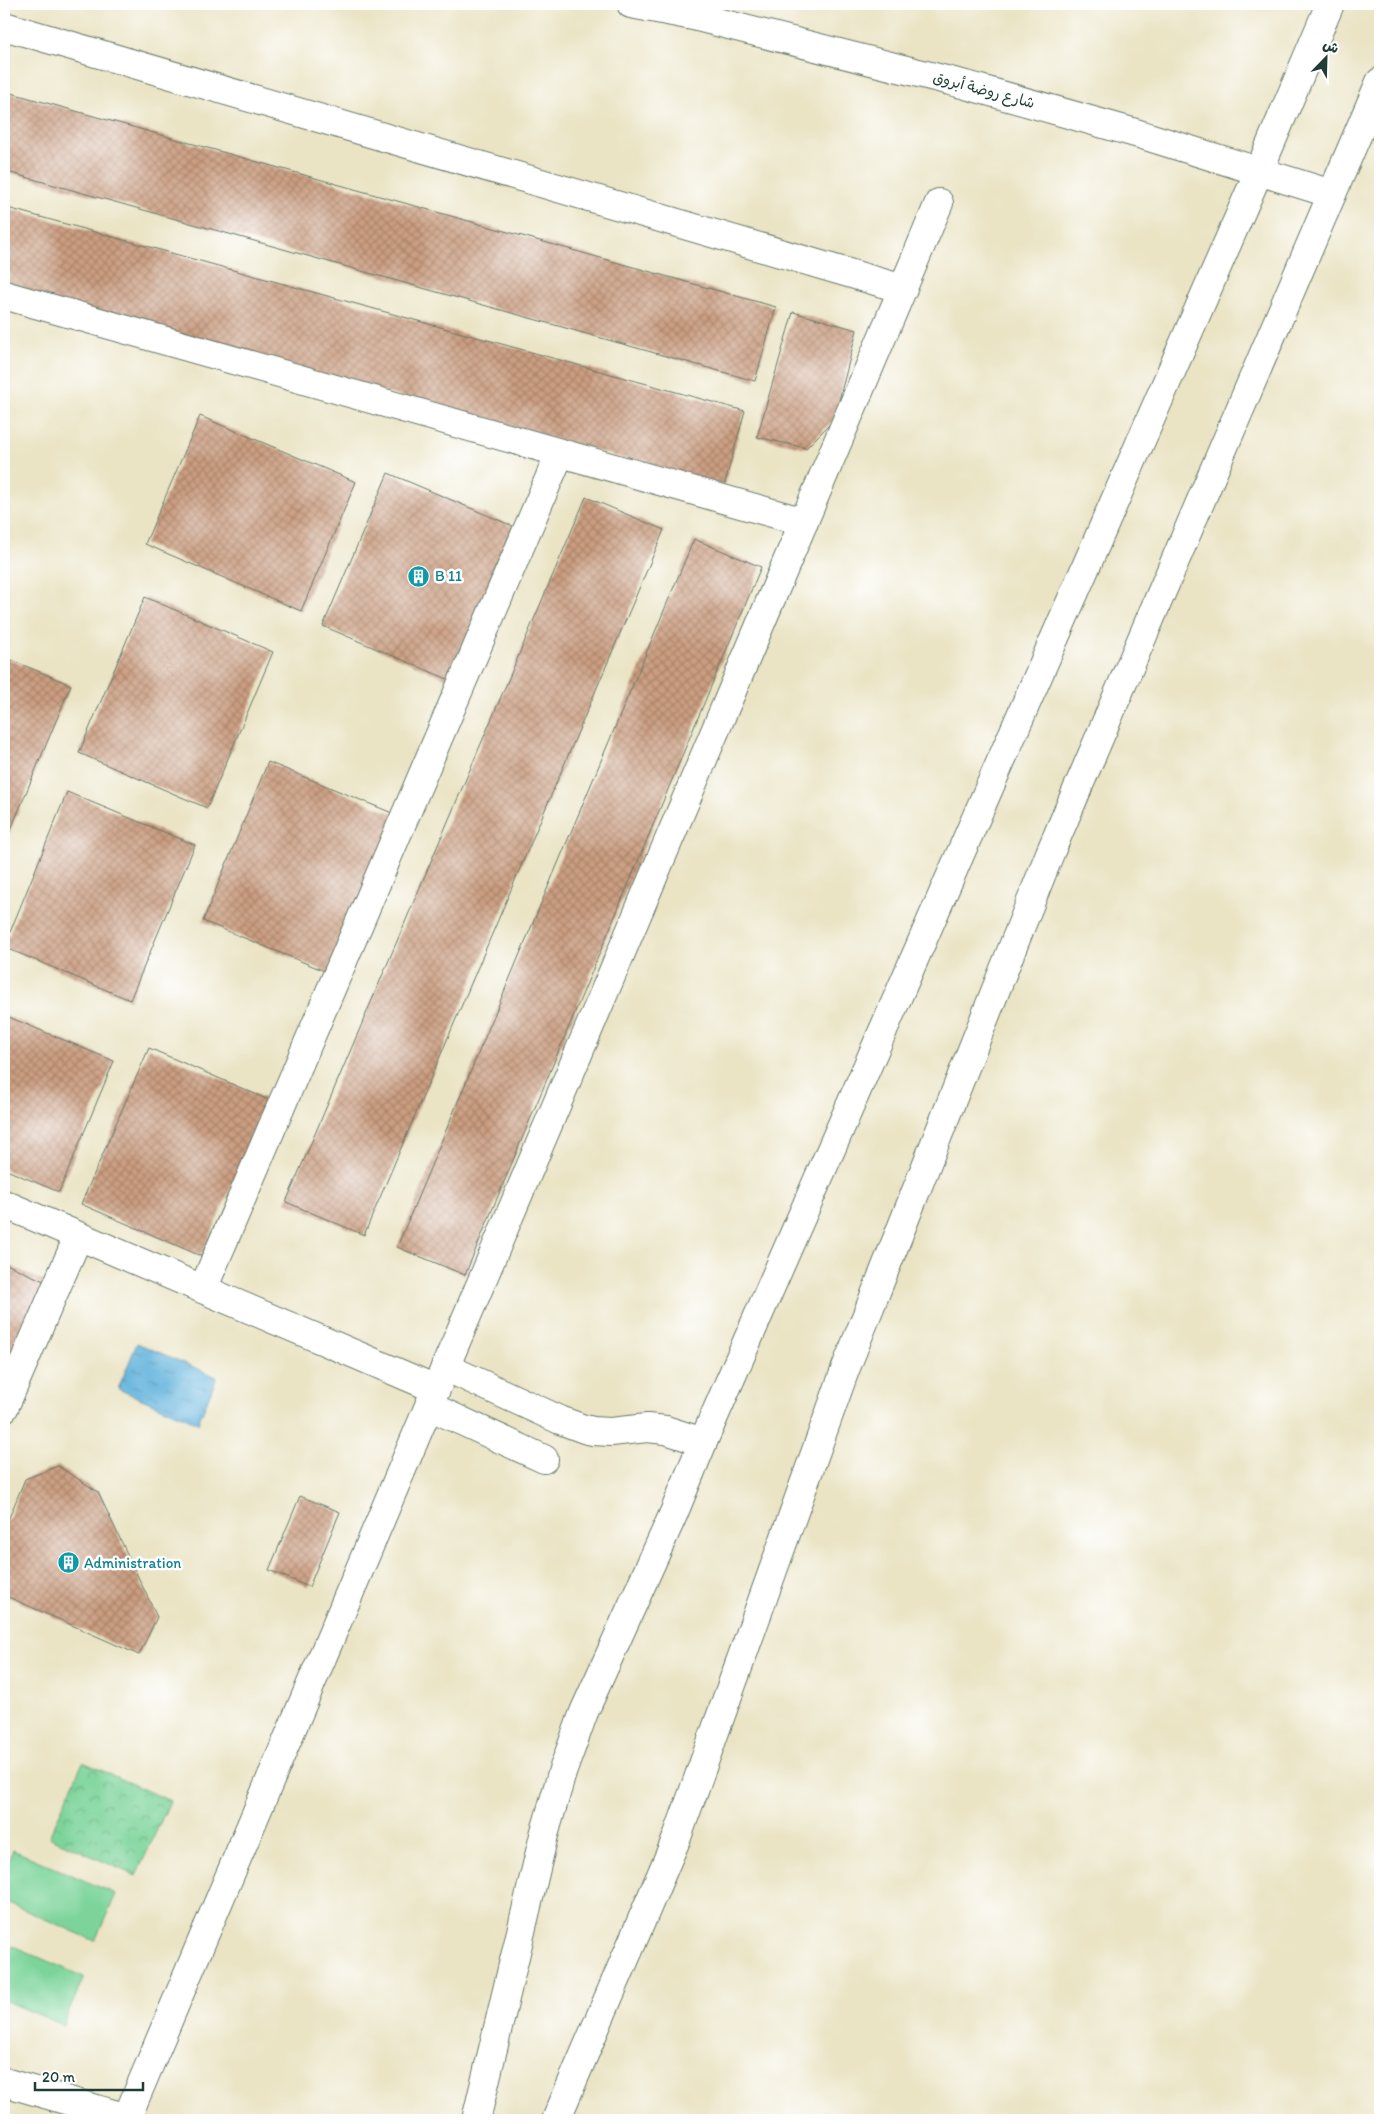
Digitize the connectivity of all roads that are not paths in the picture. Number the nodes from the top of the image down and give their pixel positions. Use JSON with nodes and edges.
{"nodes":[{"id":1,"x":631,"y":4,"type":"edge"},
{"id":2,"x":1330,"y":4,"type":"edge"},
{"id":3,"x":4,"y":26,"type":"edge"},
{"id":4,"x":1380,"y":82,"type":"edge"},
{"id":5,"x":1259,"y":171,"type":"junction"},
{"id":6,"x":1332,"y":194,"type":"junction"},
{"id":7,"x":939,"y":203,"type":"dead end"},
{"id":8,"x":903,"y":289,"type":"junction"},
{"id":9,"x":4,"y":295,"type":"edge"},
{"id":10,"x":560,"y":453,"type":"junction"},
{"id":11,"x":804,"y":522,"type":"junction"},
{"id":12,"x":4,"y":1204,"type":"edge"},
{"id":13,"x":78,"y":1237,"type":"junction"},
{"id":14,"x":203,"y":1289,"type":"junction"},
{"id":15,"x":437,"y":1387,"type":"junction"},
{"id":16,"x":4,"y":1408,"type":"edge"},
{"id":17,"x":703,"y":1442,"type":"junction"},
{"id":18,"x":544,"y":1458,"type":"dead end"},
{"id":19,"x":4,"y":2082,"type":"edge"},
{"id":20,"x":127,"y":2119,"type":"edge"},
{"id":21,"x":476,"y":2120,"type":"edge"},
{"id":22,"x":556,"y":2120,"type":"edge"}],
"edges":[{"from":1,"to":5,"type":"street","name":"شارع روضة أبروق"},
{"from":2,"to":5,"type":"street"},
{"from":3,"to":8,"type":"street"},
{"from":4,"to":6,"type":"street"},
{"from":5,"to":6,"type":"street","name":"شارع روضة أبروق"},
{"from":5,"to":17,"type":"street"},
{"from":6,"to":22,"type":"street"},
{"from":7,"to":8,"type":"street"},
{"from":8,"to":11,"type":"street"},
{"from":9,"to":10,"type":"street"},
{"from":10,"to":11,"type":"street"},
{"from":10,"to":14,"type":"street"},
{"from":11,"to":15,"type":"street"},
{"from":12,"to":13,"type":"street"},
{"from":13,"to":14,"type":"street"},
{"from":13,"to":16,"type":"street"},
{"from":14,"to":15,"type":"street"},
{"from":15,"to":17,"type":"street"},
{"from":15,"to":18,"type":"street"},
{"from":15,"to":20,"type":"street"},
{"from":17,"to":21,"type":"street"},
{"from":19,"to":20,"type":"street"}]}
